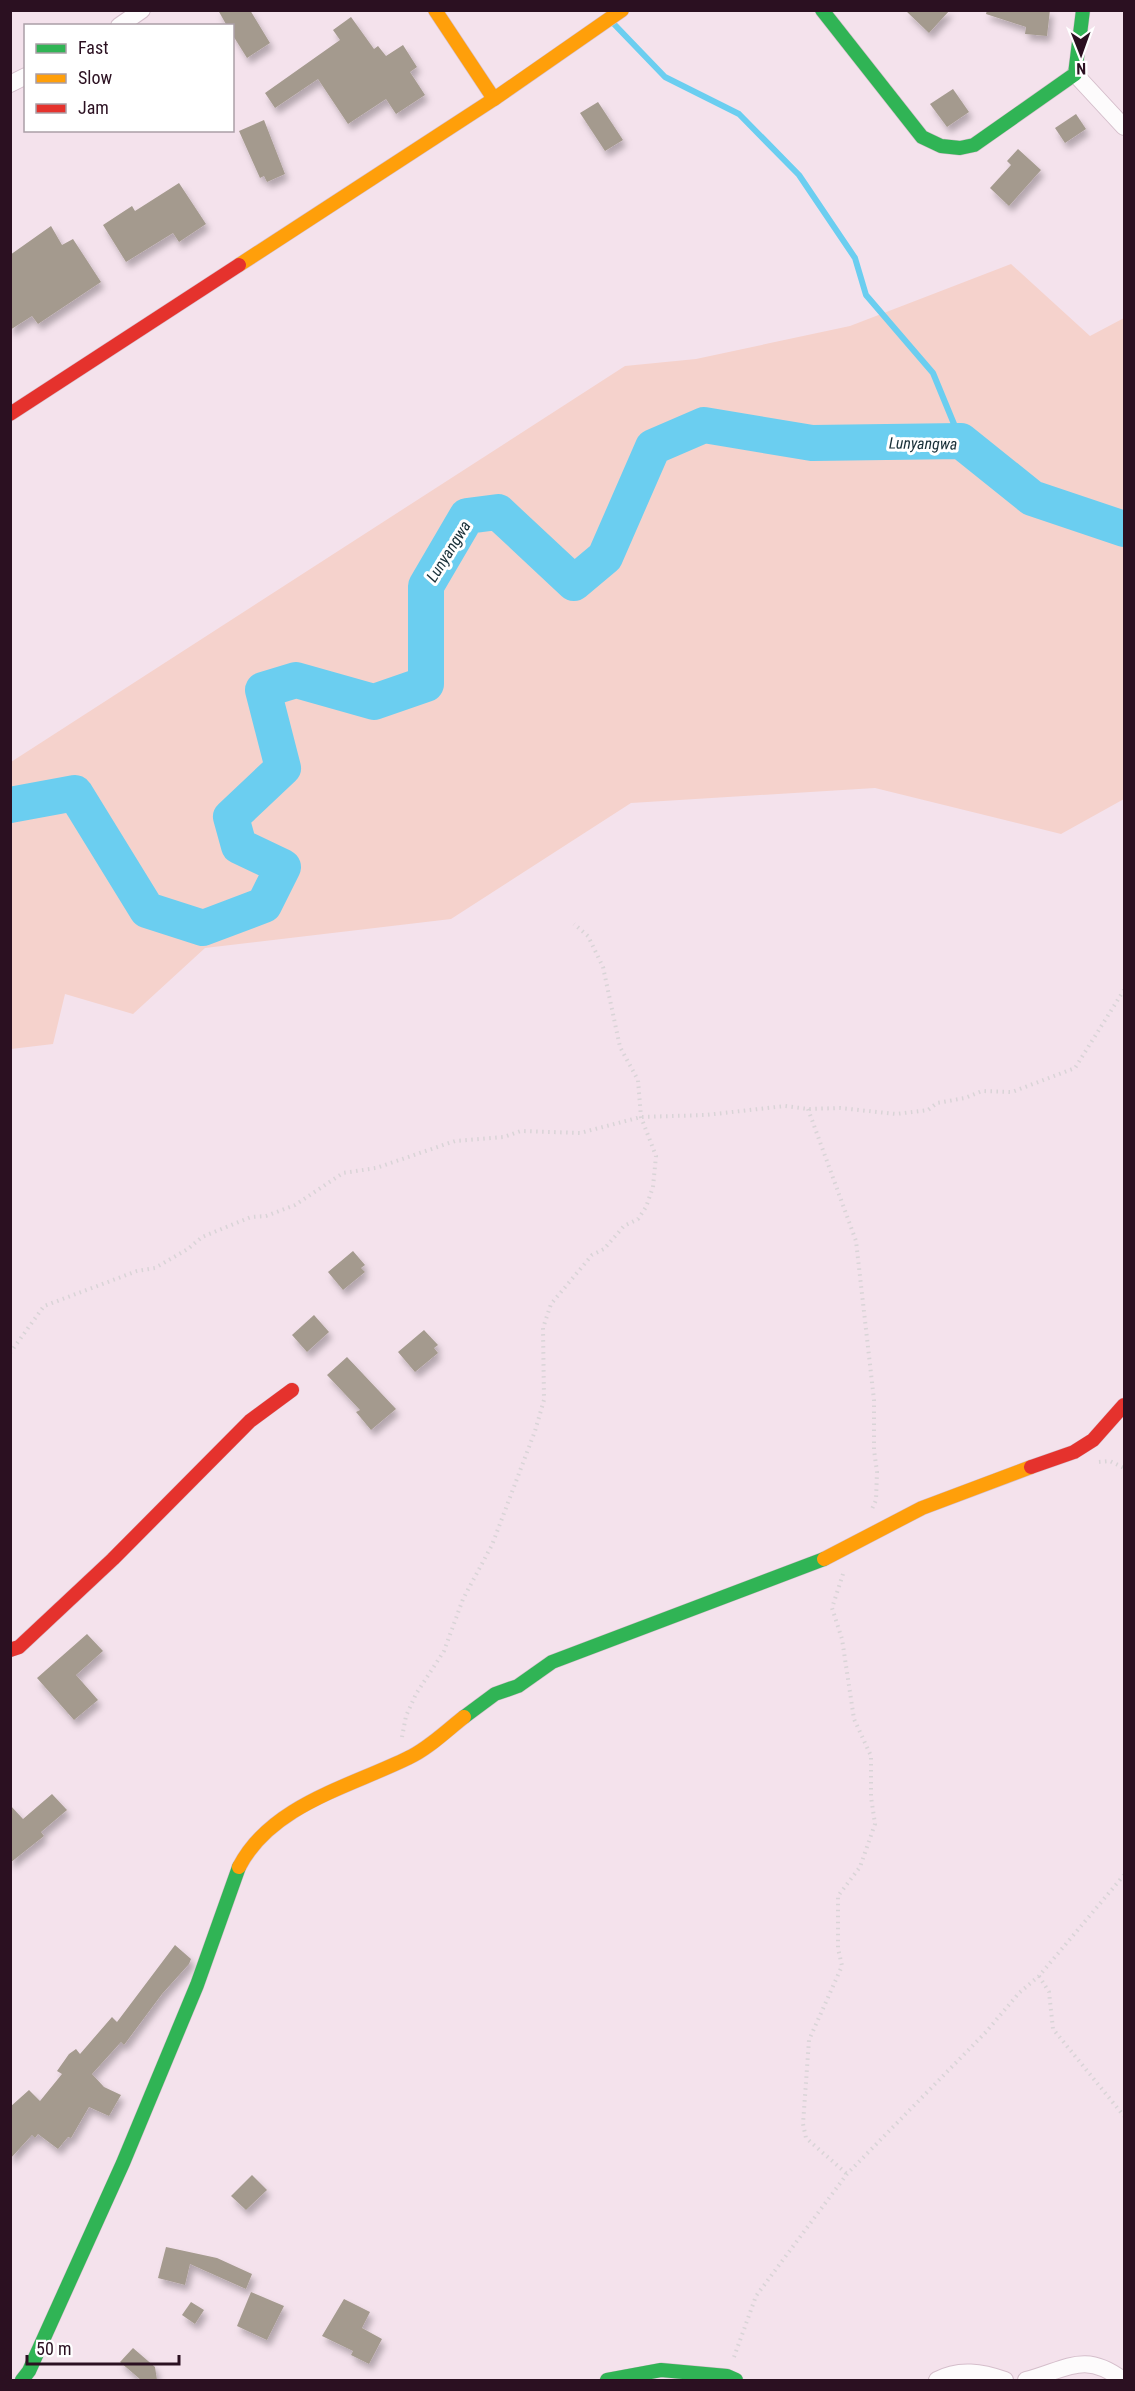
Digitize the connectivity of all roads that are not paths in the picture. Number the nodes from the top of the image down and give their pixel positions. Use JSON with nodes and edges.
{"nodes":[{"id":1,"x":142,"y":10,"type":"edge"},
{"id":2,"x":435,"y":10,"type":"edge"},
{"id":3,"x":622,"y":10,"type":"edge"},
{"id":4,"x":822,"y":10,"type":"edge"},
{"id":5,"x":1083,"y":10,"type":"edge"},
{"id":6,"x":122,"y":24,"type":"edge"},
{"id":7,"x":1075,"y":74,"type":"junction"},
{"id":8,"x":24,"y":77,"type":"edge"},
{"id":9,"x":10,"y":84,"type":"edge"},
{"id":10,"x":494,"y":99,"type":"junction"},
{"id":11,"x":1125,"y":127,"type":"edge"},
{"id":12,"x":10,"y":414,"type":"edge"},
{"id":13,"x":292,"y":1390,"type":"dead end"},
{"id":14,"x":1125,"y":1406,"type":"edge"},
{"id":15,"x":10,"y":1650,"type":"edge"},
{"id":16,"x":731,"y":2378,"type":"edge"},
{"id":17,"x":22,"y":2380,"type":"edge"},
{"id":18,"x":607,"y":2380,"type":"edge"},
{"id":19,"x":937,"y":2380,"type":"edge"},
{"id":20,"x":1005,"y":2380,"type":"edge"},
{"id":21,"x":1026,"y":2380,"type":"edge"},
{"id":22,"x":1123,"y":2380,"type":"edge"}],
"edges":[{"from":1,"to":6,"type":"street"},
{"from":2,"to":10,"type":"street"},
{"from":3,"to":10,"type":"street"},
{"from":4,"to":7,"type":"street"},
{"from":5,"to":7,"type":"street"},
{"from":7,"to":11,"type":"street"},
{"from":8,"to":9,"type":"street"},
{"from":10,"to":12,"type":"street"},
{"from":13,"to":15,"type":"street"},
{"from":14,"to":17,"type":"street"},
{"from":16,"to":18,"type":"street"},
{"from":19,"to":20,"type":"street"},
{"from":21,"to":22,"type":"street"}]}
